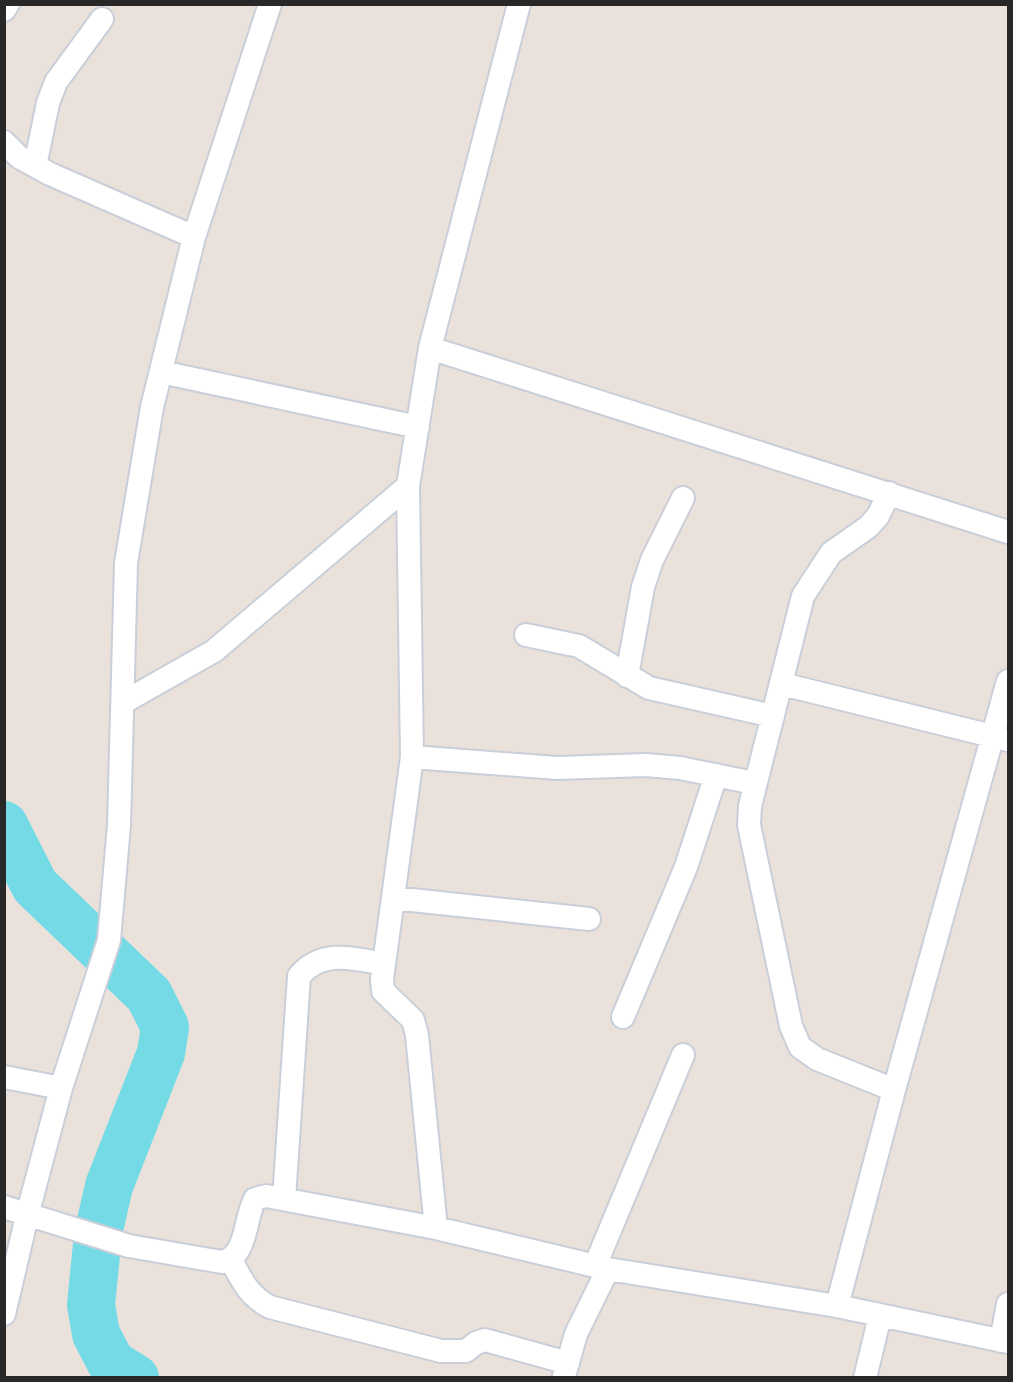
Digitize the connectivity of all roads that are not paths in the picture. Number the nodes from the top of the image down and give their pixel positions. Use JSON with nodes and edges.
{"nodes":[{"id":1,"x":8,"y":4,"type":"edge"},
{"id":2,"x":270,"y":4,"type":"edge"},
{"id":3,"x":519,"y":4,"type":"edge"},
{"id":4,"x":4,"y":10,"type":"edge"},
{"id":5,"x":102,"y":19,"type":"dead end"},
{"id":6,"x":4,"y":142,"type":"edge"},
{"id":7,"x":35,"y":166,"type":"junction"},
{"id":8,"x":194,"y":237,"type":"junction"},
{"id":9,"x":430,"y":348,"type":"junction"},
{"id":10,"x":161,"y":372,"type":"junction"},
{"id":11,"x":418,"y":427,"type":"junction"},
{"id":12,"x":408,"y":486,"type":"junction"},
{"id":13,"x":889,"y":493,"type":"junction"},
{"id":14,"x":683,"y":498,"type":"dead end"},
{"id":15,"x":1008,"y":532,"type":"edge"},
{"id":16,"x":526,"y":635,"type":"dead end"},
{"id":17,"x":627,"y":676,"type":"junction"},
{"id":18,"x":1008,"y":681,"type":"edge"},
{"id":19,"x":782,"y":684,"type":"junction"},
{"id":20,"x":124,"y":702,"type":"junction"},
{"id":21,"x":773,"y":716,"type":"junction"},
{"id":22,"x":1001,"y":737,"type":"edge"},
{"id":23,"x":412,"y":758,"type":"junction"},
{"id":24,"x":716,"y":775,"type":"junction"},
{"id":25,"x":754,"y":783,"type":"junction"},
{"id":26,"x":393,"y":898,"type":"junction"},
{"id":27,"x":589,"y":919,"type":"dead end"},
{"id":28,"x":384,"y":964,"type":"junction"},
{"id":29,"x":623,"y":1017,"type":"dead end"},
{"id":30,"x":683,"y":1055,"type":"dead end"},
{"id":31,"x":4,"y":1077,"type":"edge"},
{"id":32,"x":62,"y":1088,"type":"junction"},
{"id":33,"x":894,"y":1090,"type":"junction"},
{"id":34,"x":284,"y":1199,"type":"junction"},
{"id":35,"x":4,"y":1207,"type":"edge"},
{"id":36,"x":28,"y":1212,"type":"junction"},
{"id":37,"x":436,"y":1228,"type":"junction"},
{"id":38,"x":231,"y":1260,"type":"junction"},
{"id":39,"x":602,"y":1268,"type":"junction"},
{"id":40,"x":1008,"y":1304,"type":"edge"},
{"id":41,"x":837,"y":1306,"type":"junction"},
{"id":42,"x":4,"y":1314,"type":"edge"},
{"id":43,"x":880,"y":1316,"type":"junction"},
{"id":44,"x":1005,"y":1342,"type":"edge"},
{"id":45,"x":566,"y":1370,"type":"edge"},
{"id":46,"x":865,"y":1377,"type":"edge"}],
"edges":[{"from":1,"to":4,"type":"street"},
{"from":2,"to":8,"type":"street"},
{"from":3,"to":9,"type":"street"},
{"from":5,"to":7,"type":"street"},
{"from":6,"to":7,"type":"street"},
{"from":7,"to":8,"type":"street"},
{"from":8,"to":10,"type":"street"},
{"from":9,"to":11,"type":"street"},
{"from":9,"to":13,"type":"street"},
{"from":10,"to":11,"type":"street"},
{"from":10,"to":20,"type":"street"},
{"from":11,"to":12,"type":"street"},
{"from":12,"to":20,"type":"street"},
{"from":12,"to":23,"type":"street"},
{"from":13,"to":15,"type":"street"},
{"from":13,"to":19,"type":"street"},
{"from":14,"to":17,"type":"street"},
{"from":16,"to":17,"type":"street"},
{"from":17,"to":21,"type":"street"},
{"from":18,"to":22,"type":"street"},
{"from":19,"to":21,"type":"street"},
{"from":19,"to":22,"type":"street"},
{"from":20,"to":32,"type":"street"},
{"from":21,"to":25,"type":"street"},
{"from":22,"to":33,"type":"street"},
{"from":23,"to":24,"type":"street"},
{"from":23,"to":26,"type":"street"},
{"from":24,"to":25,"type":"street"},
{"from":24,"to":29,"type":"street"},
{"from":25,"to":33,"type":"street"},
{"from":26,"to":27,"type":"street"},
{"from":26,"to":28,"type":"street"},
{"from":28,"to":34,"type":"street"},
{"from":28,"to":37,"type":"street"},
{"from":30,"to":39,"type":"street"},
{"from":31,"to":32,"type":"street"},
{"from":32,"to":36,"type":"street"},
{"from":33,"to":41,"type":"street"},
{"from":34,"to":37,"type":"street"},
{"from":34,"to":38,"type":"street"},
{"from":35,"to":36,"type":"street"},
{"from":36,"to":38,"type":"street"},
{"from":36,"to":42,"type":"street"},
{"from":37,"to":39,"type":"street"},
{"from":38,"to":45,"type":"street"},
{"from":39,"to":41,"type":"street"},
{"from":39,"to":45,"type":"street"},
{"from":40,"to":44,"type":"street"},
{"from":41,"to":43,"type":"street"},
{"from":43,"to":44,"type":"street"},
{"from":43,"to":46,"type":"street"}]}
